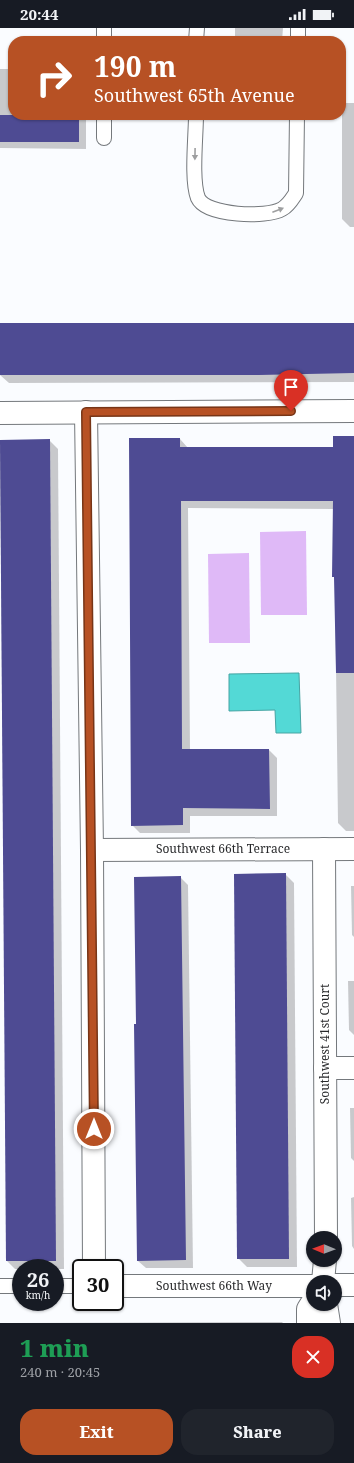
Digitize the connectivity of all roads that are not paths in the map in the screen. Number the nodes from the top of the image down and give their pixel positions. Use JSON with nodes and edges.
{"nodes":[{"id":1,"x":104,"y":120,"type":"edge"},
{"id":2,"x":196,"y":120,"type":"edge"},
{"id":3,"x":297,"y":120,"type":"edge"},
{"id":4,"x":104,"y":138,"type":"dead end"},
{"id":5,"x":354,"y":411,"type":"edge"},
{"id":6,"x":86,"y":412,"type":"junction"},
{"id":7,"x":0,"y":413,"type":"edge"},
{"id":8,"x":324,"y":849,"type":"junction"},
{"id":9,"x":354,"y":849,"type":"edge"},
{"id":10,"x":92,"y":850,"type":"junction"},
{"id":11,"x":326,"y":1068,"type":"junction"},
{"id":12,"x":354,"y":1068,"type":"edge"},
{"id":13,"x":326,"y":1231,"type":"edge"},
{"id":14,"x":94,"y":1259,"type":"edge"},
{"id":15,"x":342,"y":1285,"type":"edge"},
{"id":16,"x":354,"y":1285,"type":"edge"},
{"id":17,"x":0,"y":1286,"type":"edge"},
{"id":18,"x":12,"y":1286,"type":"edge"},
{"id":19,"x":124,"y":1286,"type":"edge"},
{"id":20,"x":306,"y":1286,"type":"edge"},
{"id":21,"x":308,"y":1311,"type":"edge"},
{"id":22,"x":327,"y":1311,"type":"edge"},
{"id":23,"x":308,"y":1323,"type":"edge"},
{"id":24,"x":329,"y":1323,"type":"edge"}],
"edges":[{"from":1,"to":4,"type":"lane"},
{"from":2,"to":3,"type":"lane","one_way":true},
{"from":5,"to":6,"type":"street"},
{"from":6,"to":7,"type":"street"},
{"from":6,"to":10,"type":"street"},
{"from":8,"to":9,"type":"street","name":"Southwest 66th Terrace"},
{"from":8,"to":10,"type":"street","name":"Southwest 66th Terrace"},
{"from":8,"to":11,"type":"street","name":"Southwest 41st Court"},
{"from":10,"to":14,"type":"street"},
{"from":11,"to":12,"type":"street"},
{"from":11,"to":13,"type":"street","name":"Southwest 41st Court"},
{"from":15,"to":16,"type":"street"},
{"from":17,"to":18,"type":"lane"},
{"from":19,"to":20,"type":"street","name":"Southwest 66th Way"},
{"from":21,"to":23,"type":"street"},
{"from":22,"to":24,"type":"street"}]}
